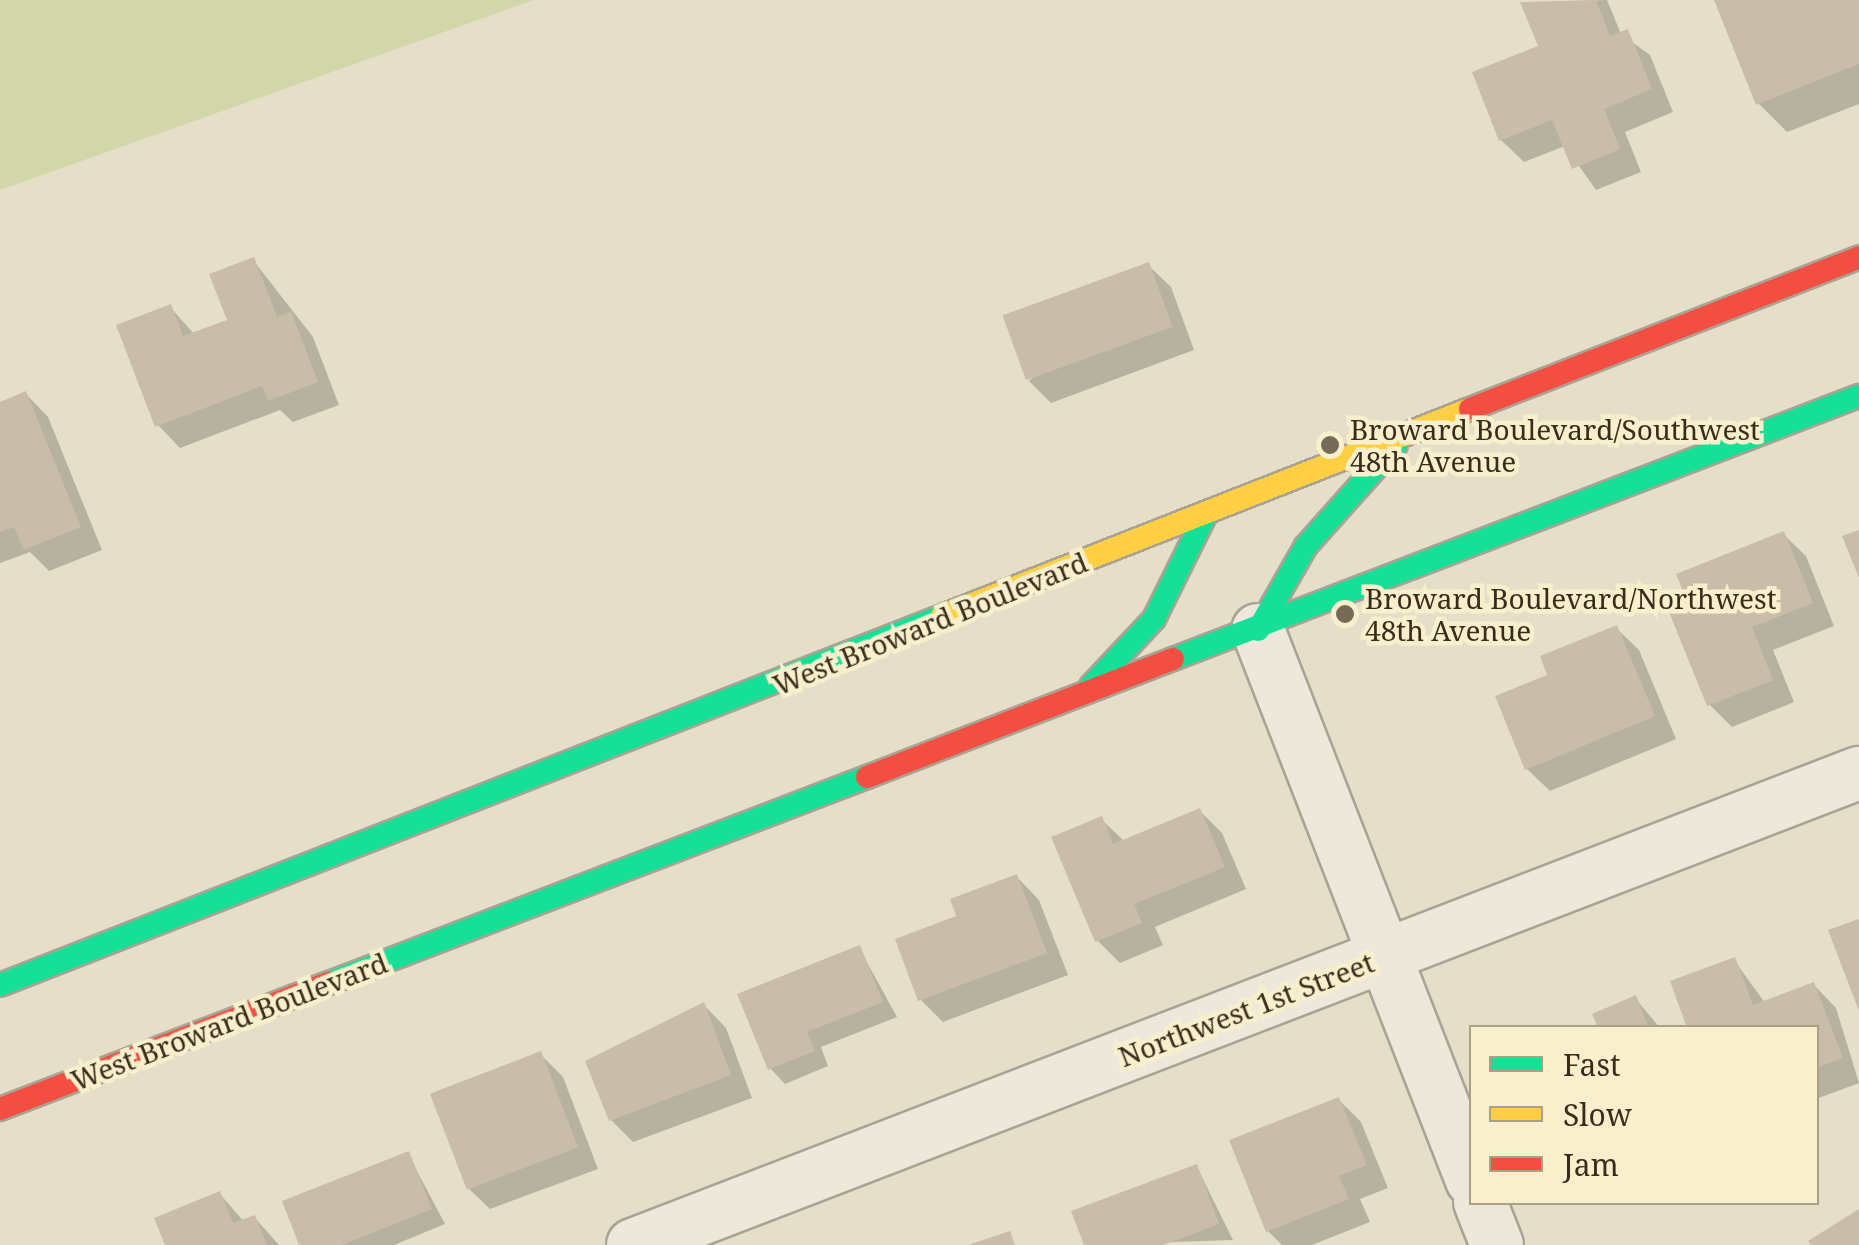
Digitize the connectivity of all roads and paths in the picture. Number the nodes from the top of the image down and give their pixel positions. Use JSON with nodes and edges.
{"nodes":[{"id":1,"x":1859,"y":257,"type":"edge"},
{"id":2,"x":1859,"y":396,"type":"edge"},
{"id":3,"x":1404,"y":436,"type":"junction"},
{"id":4,"x":1206,"y":514,"type":"junction"},
{"id":5,"x":1258,"y":630,"type":"junction"},
{"id":6,"x":1085,"y":692,"type":"junction"},
{"id":7,"x":1859,"y":773,"type":"edge"},
{"id":8,"x":1384,"y":955,"type":"junction"},
{"id":9,"x":0,"y":984,"type":"edge"},
{"id":10,"x":0,"y":1109,"type":"edge"},
{"id":11,"x":1469,"y":1172,"type":"edge"},
{"id":12,"x":1481,"y":1205,"type":"edge"},
{"id":13,"x":632,"y":1245,"type":"edge"},
{"id":14,"x":1497,"y":1245,"type":"edge"}],
"edges":[{"from":1,"to":3,"type":"main road","name":"West Broward Boulevard"},
{"from":2,"to":5,"type":"main road","name":"West Broward Boulevard"},
{"from":3,"to":4,"type":"main road","name":"West Broward Boulevard"},
{"from":3,"to":5,"type":"main road"},
{"from":4,"to":6,"type":"main road"},
{"from":4,"to":9,"type":"main road","name":"West Broward Boulevard"},
{"from":5,"to":6,"type":"main road","name":"West Broward Boulevard"},
{"from":5,"to":8,"type":"street"},
{"from":6,"to":10,"type":"main road","name":"West Broward Boulevard"},
{"from":7,"to":8,"type":"street","name":"Northwest 1st Street"},
{"from":8,"to":11,"type":"street"},
{"from":8,"to":13,"type":"street","name":"Northwest 1st Street"},
{"from":12,"to":14,"type":"street"}]}
